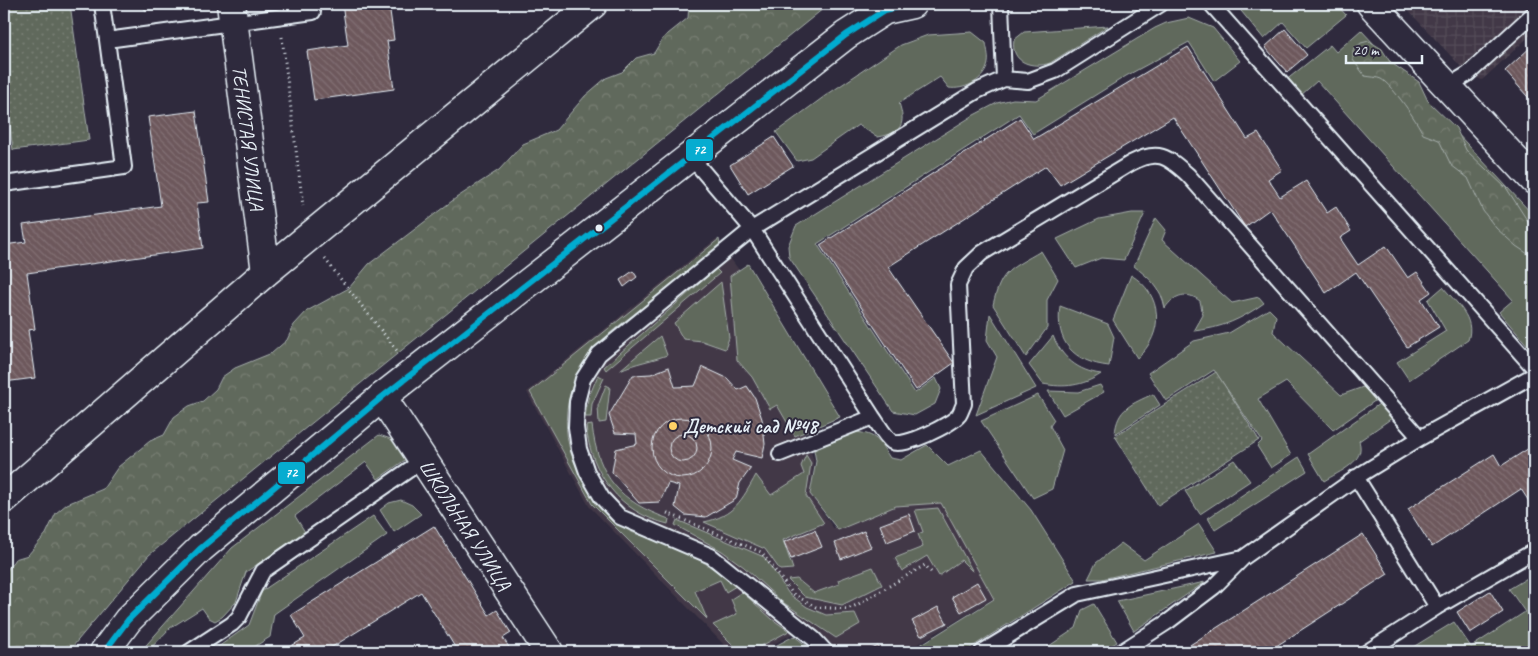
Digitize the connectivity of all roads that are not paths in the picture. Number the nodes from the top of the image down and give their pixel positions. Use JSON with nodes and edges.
{"nodes":[{"id":1,"x":102,"y":4,"type":"edge"},
{"id":2,"x":312,"y":4,"type":"edge"},
{"id":3,"x":593,"y":4,"type":"edge"},
{"id":4,"x":912,"y":4,"type":"edge"},
{"id":5,"x":1001,"y":4,"type":"edge"},
{"id":6,"x":1161,"y":4,"type":"edge"},
{"id":7,"x":1211,"y":4,"type":"edge"},
{"id":8,"x":1371,"y":4,"type":"edge"},
{"id":9,"x":232,"y":13,"type":"edge"},
{"id":10,"x":1534,"y":13,"type":"edge"},
{"id":11,"x":107,"y":40,"type":"junction"},
{"id":12,"x":1004,"y":79,"type":"junction"},
{"id":13,"x":1448,"y":86,"type":"junction"},
{"id":14,"x":690,"y":156,"type":"junction"},
{"id":15,"x":1534,"y":180,"type":"edge"},
{"id":16,"x":4,"y":184,"type":"edge"},
{"id":17,"x":752,"y":230,"type":"junction"},
{"id":18,"x":266,"y":272,"type":"junction"},
{"id":19,"x":1534,"y":368,"type":"edge"},
{"id":20,"x":1534,"y":375,"type":"edge"},
{"id":21,"x":382,"y":397,"type":"junction"},
{"id":22,"x":873,"y":417,"type":"junction"},
{"id":23,"x":1420,"y":438,"type":"junction"},
{"id":24,"x":780,"y":454,"type":"dead end"},
{"id":25,"x":423,"y":460,"type":"junction"},
{"id":26,"x":1356,"y":478,"type":"junction"},
{"id":27,"x":4,"y":499,"type":"edge"},
{"id":28,"x":1534,"y":551,"type":"edge"},
{"id":29,"x":1243,"y":558,"type":"junction"},
{"id":30,"x":1437,"y":607,"type":"junction"},
{"id":31,"x":104,"y":652,"type":"edge"},
{"id":32,"x":189,"y":652,"type":"edge"},
{"id":33,"x":549,"y":652,"type":"edge"},
{"id":34,"x":826,"y":652,"type":"edge"},
{"id":35,"x":982,"y":652,"type":"edge"},
{"id":36,"x":1121,"y":652,"type":"edge"},
{"id":37,"x":1367,"y":652,"type":"edge"}],
"edges":[{"from":1,"to":11,"type":"lane"},
{"from":2,"to":9,"type":"lane"},
{"from":3,"to":18,"type":"street"},
{"from":4,"to":14,"type":"street"},
{"from":5,"to":12,"type":"lane"},
{"from":6,"to":12,"type":"lane"},
{"from":7,"to":19,"type":"lane"},
{"from":8,"to":13,"type":"street"},
{"from":9,"to":11,"type":"lane"},
{"from":9,"to":18,"type":"street","name":"ТЕНИСТАЯ УЛИЦА"},
{"from":10,"to":13,"type":"lane"},
{"from":11,"to":16,"type":"lane"},
{"from":12,"to":17,"type":"lane"},
{"from":13,"to":15,"type":"street"},
{"from":14,"to":17,"type":"lane"},
{"from":14,"to":21,"type":"street"},
{"from":17,"to":22,"type":"lane"},
{"from":17,"to":34,"type":"lane"},
{"from":18,"to":27,"type":"street"},
{"from":20,"to":23,"type":"lane"},
{"from":21,"to":25,"type":"street","name":"ШКОЛЬНАЯ УЛИЦА"},
{"from":21,"to":31,"type":"street"},
{"from":22,"to":23,"type":"lane"},
{"from":22,"to":24,"type":"lane"},
{"from":23,"to":26,"type":"lane"},
{"from":25,"to":32,"type":"lane"},
{"from":25,"to":33,"type":"street","name":"ШКОЛЬНАЯ УЛИЦА"},
{"from":26,"to":29,"type":"lane"},
{"from":26,"to":30,"type":"lane"},
{"from":28,"to":30,"type":"lane"},
{"from":29,"to":35,"type":"lane"},
{"from":29,"to":36,"type":"lane"},
{"from":30,"to":37,"type":"lane"}]}
